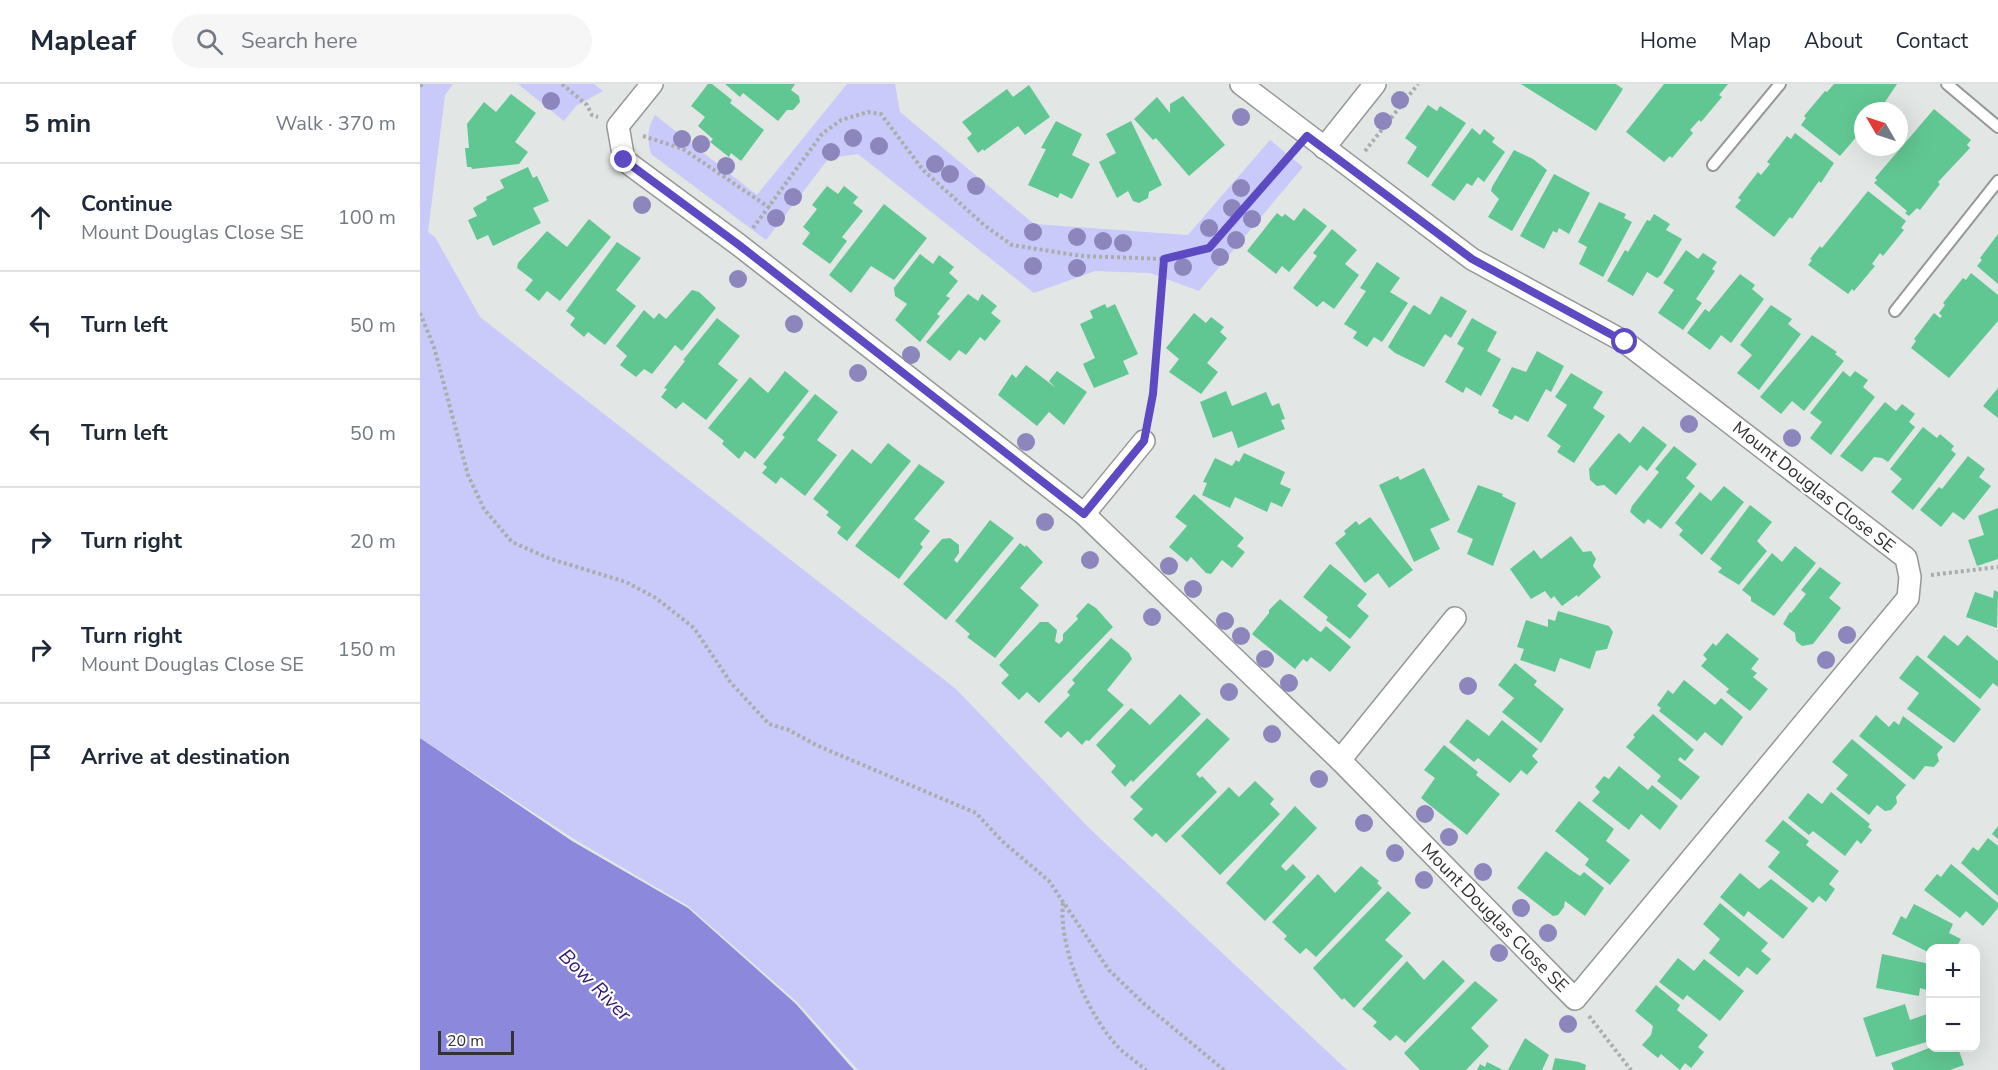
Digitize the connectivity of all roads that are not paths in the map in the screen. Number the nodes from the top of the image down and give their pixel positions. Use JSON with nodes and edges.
{"nodes":[{"id":1,"x":652,"y":84,"type":"edge"},
{"id":2,"x":1241,"y":84,"type":"edge"},
{"id":3,"x":1375,"y":84,"type":"edge"},
{"id":4,"x":1780,"y":84,"type":"edge"},
{"id":5,"x":1947,"y":84,"type":"edge"},
{"id":6,"x":1998,"y":127,"type":"edge"},
{"id":7,"x":1315,"y":142,"type":"junction"},
{"id":8,"x":1713,"y":165,"type":"dead end"},
{"id":9,"x":1998,"y":181,"type":"edge"},
{"id":10,"x":1895,"y":311,"type":"dead end"},
{"id":11,"x":1144,"y":441,"type":"road end"},
{"id":12,"x":1084,"y":514,"type":"junction"},
{"id":13,"x":1455,"y":618,"type":"dead end"},
{"id":14,"x":1340,"y":760,"type":"junction"}],
"edges":[{"from":1,"to":12,"type":"street","name":"Mount Douglas Close SE"},
{"from":2,"to":7,"type":"street","name":"Mount Douglas Close SE"},
{"from":3,"to":7,"type":"street"},
{"from":4,"to":8,"type":"lane"},
{"from":5,"to":6,"type":"lane"},
{"from":7,"to":14,"type":"street","name":"Mount Douglas Close SE"},
{"from":9,"to":10,"type":"lane"},
{"from":11,"to":12,"type":"street"},
{"from":12,"to":14,"type":"street","name":"Mount Douglas Close SE"},
{"from":13,"to":14,"type":"street"}]}
